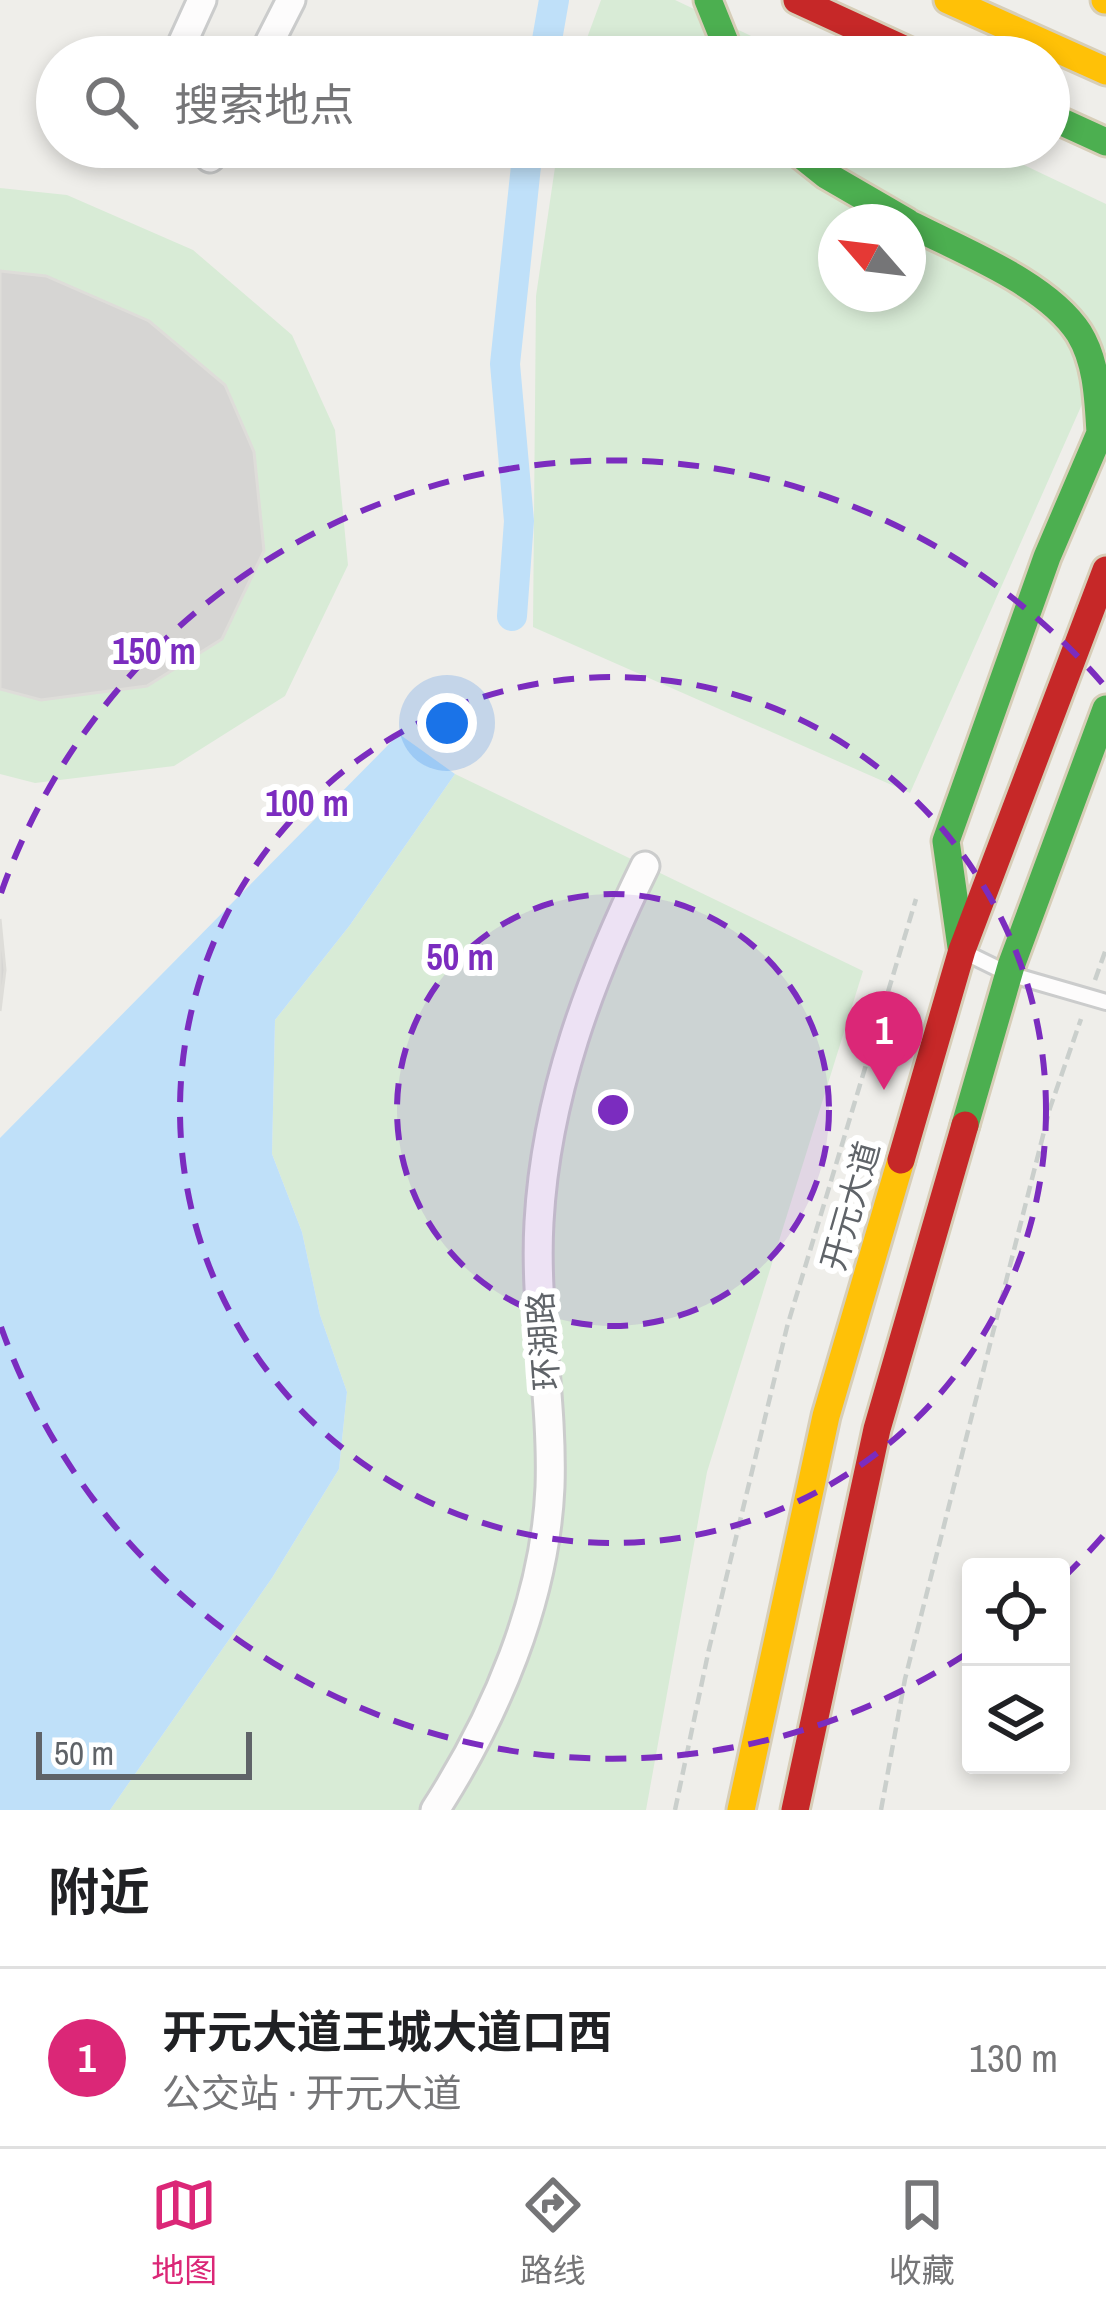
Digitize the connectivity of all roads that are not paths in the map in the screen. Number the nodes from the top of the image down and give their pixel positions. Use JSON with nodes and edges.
{"nodes":[{"id":1,"x":202,"y":0,"type":"edge"},
{"id":2,"x":291,"y":0,"type":"edge"},
{"id":3,"x":708,"y":0,"type":"edge"},
{"id":4,"x":797,"y":0,"type":"edge"},
{"id":5,"x":948,"y":0,"type":"edge"},
{"id":6,"x":186,"y":36,"type":"edge"},
{"id":7,"x":273,"y":36,"type":"edge"},
{"id":8,"x":723,"y":36,"type":"edge"},
{"id":9,"x":875,"y":36,"type":"edge"},
{"id":10,"x":1028,"y":36,"type":"edge"},
{"id":11,"x":1070,"y":55,"type":"edge"},
{"id":12,"x":1106,"y":71,"type":"edge"},
{"id":13,"x":1070,"y":126,"type":"edge"},
{"id":14,"x":1106,"y":142,"type":"edge"},
{"id":15,"x":817,"y":168,"type":"edge"},
{"id":16,"x":876,"y":204,"type":"edge"},
{"id":17,"x":926,"y":233,"type":"edge"},
{"id":18,"x":1106,"y":570,"type":"edge"},
{"id":19,"x":1106,"y":709,"type":"edge"},
{"id":20,"x":645,"y":866,"type":"dead end"},
{"id":21,"x":962,"y":950,"type":"junction"},
{"id":22,"x":1009,"y":974,"type":"junction"},
{"id":23,"x":1106,"y":1003,"type":"edge"},
{"id":24,"x":435,"y":1810,"type":"edge"},
{"id":25,"x":742,"y":1810,"type":"edge"},
{"id":26,"x":795,"y":1810,"type":"edge"}],
"edges":[{"from":1,"to":6,"type":"street"},
{"from":2,"to":7,"type":"street"},
{"from":3,"to":8,"type":"main road"},
{"from":4,"to":9,"type":"main road"},
{"from":5,"to":10,"type":"main road"},
{"from":11,"to":12,"type":"main road"},
{"from":13,"to":14,"type":"main road"},
{"from":15,"to":16,"type":"main road"},
{"from":17,"to":21,"type":"main road"},
{"from":18,"to":21,"type":"main road","name":"开元大道"},
{"from":19,"to":22,"type":"main road"},
{"from":20,"to":24,"type":"street","name":"环湖路"},
{"from":21,"to":22,"type":"lane"},
{"from":21,"to":25,"type":"main road","name":"开元大道"},
{"from":22,"to":23,"type":"lane"},
{"from":22,"to":26,"type":"main road"}]}
